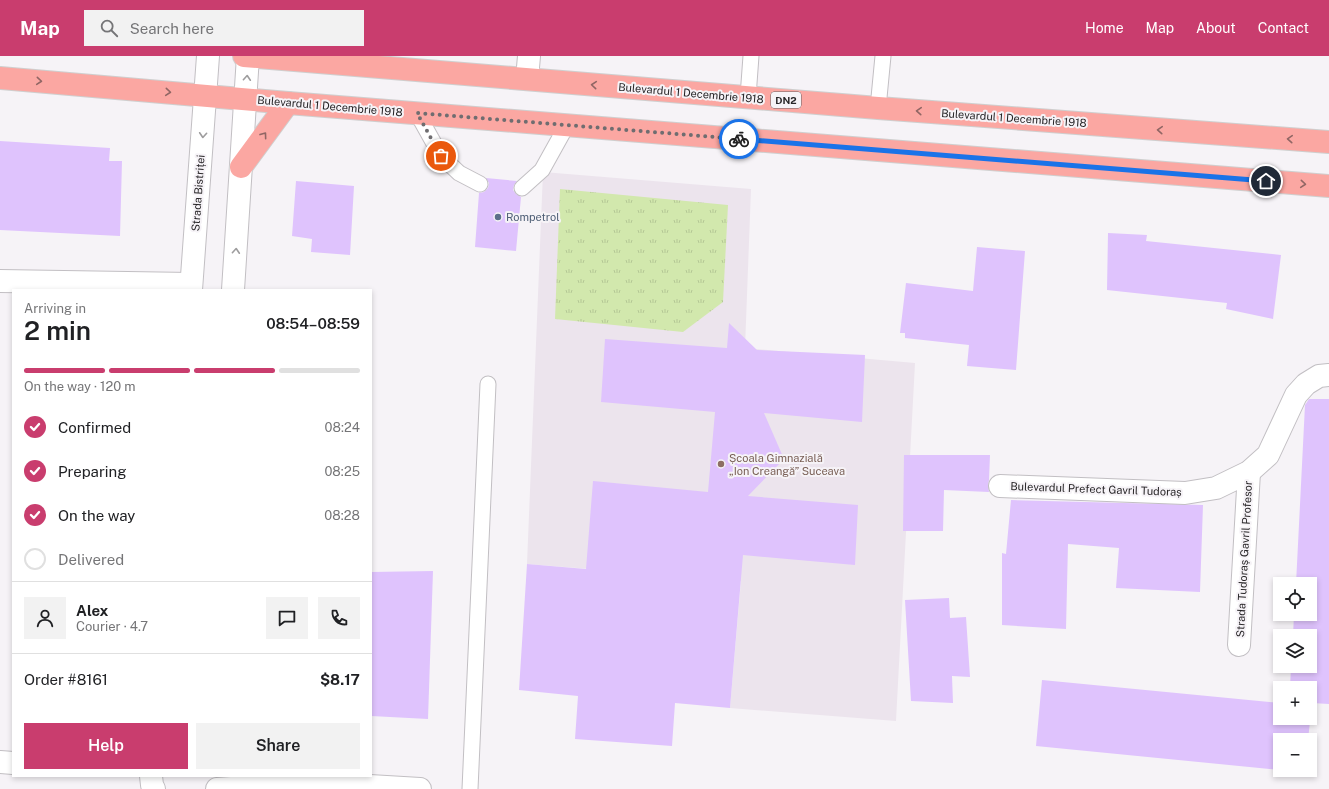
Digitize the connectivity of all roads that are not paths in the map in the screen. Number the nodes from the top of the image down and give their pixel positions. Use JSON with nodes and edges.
{"nodes":[{"id":1,"x":208,"y":56,"type":"edge"},
{"id":2,"x":244,"y":56,"type":"edge"},
{"id":3,"x":248,"y":56,"type":"edge"},
{"id":4,"x":529,"y":56,"type":"edge"},
{"id":5,"x":751,"y":56,"type":"edge"},
{"id":6,"x":883,"y":56,"type":"edge"},
{"id":7,"x":0,"y":78,"type":"edge"},
{"id":8,"x":527,"y":79,"type":"junction"},
{"id":9,"x":205,"y":96,"type":"junction"},
{"id":10,"x":748,"y":97,"type":"junction"},
{"id":11,"x":245,"y":99,"type":"junction"},
{"id":12,"x":288,"y":103,"type":"junction"},
{"id":13,"x":878,"y":108,"type":"junction"},
{"id":14,"x":417,"y":113,"type":"junction"},
{"id":15,"x":567,"y":125,"type":"junction"},
{"id":16,"x":1329,"y":142,"type":"edge"},
{"id":17,"x":241,"y":167,"type":"junction"},
{"id":18,"x":480,"y":184,"type":"dead end"},
{"id":19,"x":1329,"y":186,"type":"edge"},
{"id":20,"x":522,"y":188,"type":"dead end"},
{"id":21,"x":0,"y":281,"type":"edge"},
{"id":22,"x":191,"y":287,"type":"edge"},
{"id":23,"x":233,"y":289,"type":"edge"},
{"id":24,"x":1329,"y":375,"type":"edge"},
{"id":25,"x":488,"y":384,"type":"dead end"},
{"id":26,"x":1249,"y":472,"type":"junction"},
{"id":27,"x":1000,"y":486,"type":"dead end"},
{"id":28,"x":1239,"y":646,"type":"dead end"},
{"id":29,"x":0,"y":762,"type":"edge"},
{"id":30,"x":12,"y":763,"type":"edge"},
{"id":31,"x":151,"y":777,"type":"edge"},
{"id":32,"x":220,"y":777,"type":"edge"},
{"id":33,"x":265,"y":778,"type":"edge"},
{"id":34,"x":386,"y":788,"type":"edge"},
{"id":35,"x":154,"y":789,"type":"edge"},
{"id":36,"x":217,"y":789,"type":"edge"},
{"id":37,"x":420,"y":789,"type":"edge"},
{"id":38,"x":470,"y":789,"type":"edge"}],
"edges":[{"from":1,"to":9,"type":"street","name":"Strada Bistriței"},
{"from":2,"to":3,"type":"main road","name":"Bulevardul 1 Decembrie 1918","number":"DN2"},
{"from":3,"to":8,"type":"main road","name":"Bulevardul 1 Decembrie 1918","number":"DN2"},
{"from":11,"to":3,"type":"street","one_way":true},
{"from":4,"to":8,"type":"street"},
{"from":5,"to":10,"type":"lane"},
{"from":6,"to":13,"type":"lane"},
{"from":7,"to":9,"type":"main road","name":"Bulevardul 1 Decembrie 1918","one_way":true},
{"from":10,"to":8,"type":"main road","name":"Bulevardul 1 Decembrie 1918","number":"DN2","one_way":true},
{"from":9,"to":11,"type":"main road","name":"Bulevardul 1 Decembrie 1918"},
{"from":9,"to":22,"type":"street","name":"Strada Bistriței","one_way":true},
{"from":10,"to":13,"type":"main road","name":"Bulevardul 1 Decembrie 1918","number":"DN2"},
{"from":11,"to":12,"type":"main road","name":"Bulevardul 1 Decembrie 1918"},
{"from":11,"to":17,"type":"street"},
{"from":12,"to":14,"type":"main road","name":"Bulevardul 1 Decembrie 1918"},
{"from":17,"to":12,"type":"main road","one_way":true},
{"from":16,"to":13,"type":"main road","name":"Bulevardul 1 Decembrie 1918","number":"DN2","one_way":true},
{"from":14,"to":15,"type":"main road","name":"Bulevardul 1 Decembrie 1918"},
{"from":14,"to":18,"type":"lane"},
{"from":15,"to":19,"type":"main road","name":"Bulevardul 1 Decembrie 1918","one_way":true},
{"from":15,"to":20,"type":"lane"},
{"from":23,"to":17,"type":"street","one_way":true},
{"from":21,"to":22,"type":"street"},
{"from":24,"to":26,"type":"street","name":"Bulevardul Prefect Gavril Tudoraș"},
{"from":25,"to":38,"type":"lane"},
{"from":26,"to":27,"type":"street","name":"Bulevardul Prefect Gavril Tudoraș"},
{"from":26,"to":28,"type":"street","name":"Strada Tudoraș Gavril Profesor"},
{"from":29,"to":30,"type":"street"},
{"from":31,"to":35,"type":"street"},
{"from":32,"to":36,"type":"street"},
{"from":33,"to":34,"type":"street"},
{"from":33,"to":36,"type":"street"},
{"from":34,"to":37,"type":"street"}]}
